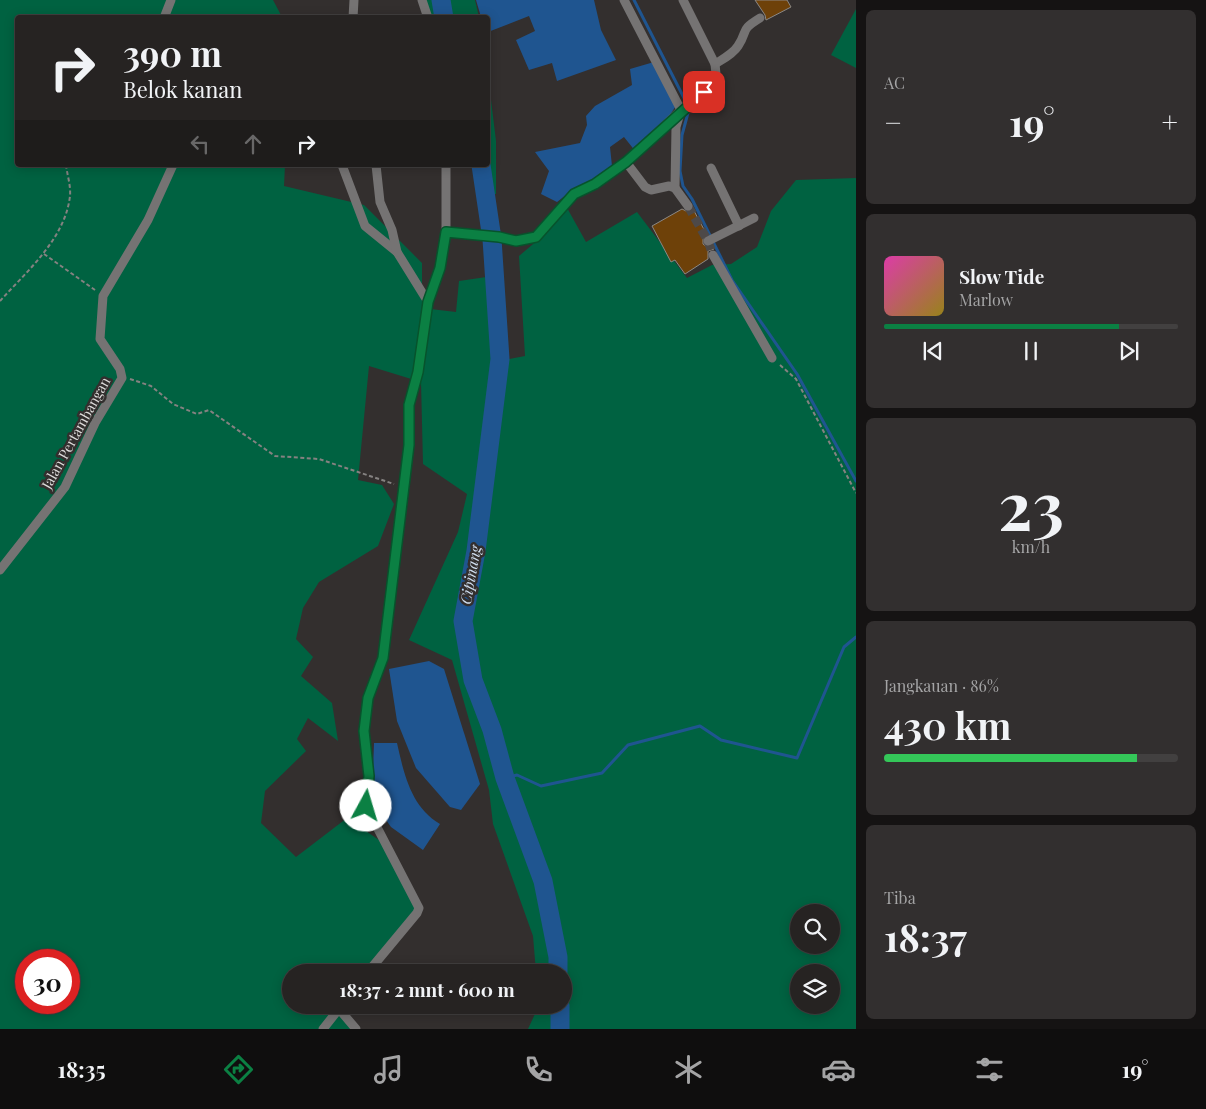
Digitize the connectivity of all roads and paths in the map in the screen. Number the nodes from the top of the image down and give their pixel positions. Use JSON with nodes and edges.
{"nodes":[{"id":1,"x":171,"y":0,"type":"edge"},
{"id":2,"x":354,"y":0,"type":"edge"},
{"id":3,"x":422,"y":0,"type":"edge"},
{"id":4,"x":624,"y":0,"type":"edge"},
{"id":5,"x":683,"y":0,"type":"edge"},
{"id":6,"x":165,"y":15,"type":"edge"},
{"id":7,"x":353,"y":15,"type":"edge"},
{"id":8,"x":427,"y":15,"type":"edge"},
{"id":9,"x":760,"y":18,"type":"dead end"},
{"id":10,"x":715,"y":64,"type":"junction"},
{"id":11,"x":686,"y":107,"type":"junction"},
{"id":12,"x":626,"y":162,"type":"junction"},
{"id":13,"x":66,"y":167,"type":"edge"},
{"id":14,"x":173,"y":167,"type":"edge"},
{"id":15,"x":343,"y":167,"type":"edge"},
{"id":16,"x":376,"y":167,"type":"edge"},
{"id":17,"x":446,"y":167,"type":"edge"},
{"id":18,"x":711,"y":168,"type":"dead end"},
{"id":19,"x":675,"y":188,"type":"junction"},
{"id":20,"x":688,"y":206,"type":"tunnel mouth"},
{"id":21,"x":754,"y":218,"type":"dead end"},
{"id":22,"x":739,"y":226,"type":"junction"},
{"id":23,"x":446,"y":232,"type":"junction"},
{"id":24,"x":713,"y":239,"type":"dead end"},
{"id":25,"x":397,"y":252,"type":"junction"},
{"id":26,"x":44,"y":254,"type":"junction"},
{"id":27,"x":713,"y":255,"type":"tunnel mouth"},
{"id":28,"x":103,"y":296,"type":"junction"},
{"id":29,"x":0,"y":301,"type":"edge"},
{"id":30,"x":428,"y":302,"type":"junction"},
{"id":31,"x":772,"y":358,"type":"joint"},
{"id":32,"x":122,"y":378,"type":"junction"},
{"id":33,"x":404,"y":487,"type":"junction"},
{"id":34,"x":856,"y":493,"type":"edge"},
{"id":35,"x":0,"y":570,"type":"edge"},
{"id":36,"x":375,"y":964,"type":"edge"},
{"id":37,"x":335,"y":1014,"type":"edge"},
{"id":38,"x":345,"y":1014,"type":"edge"},
{"id":39,"x":323,"y":1029,"type":"edge"},
{"id":40,"x":356,"y":1029,"type":"edge"}],
"edges":[{"from":1,"to":6,"type":"street"},
{"from":2,"to":7,"type":"street"},
{"from":3,"to":8,"type":"street"},
{"from":4,"to":11,"type":"street"},
{"from":5,"to":10,"type":"street"},
{"from":9,"to":10,"type":"street"},
{"from":10,"to":11,"type":"street"},
{"from":11,"to":12,"type":"street"},
{"from":11,"to":19,"type":"street"},
{"from":12,"to":19,"type":"street"},
{"from":12,"to":23,"type":"street"},
{"from":13,"to":26,"type":"path"},
{"from":14,"to":28,"type":"street","name":"Jalan Pertambangan"},
{"from":15,"to":25,"type":"street"},
{"from":16,"to":25,"type":"street"},
{"from":17,"to":23,"type":"street"},
{"from":18,"to":22,"type":"street"},
{"from":19,"to":20,"type":"street"},
{"from":21,"to":22,"type":"street"},
{"from":22,"to":24,"type":"street"},
{"from":23,"to":30,"type":"street"},
{"from":25,"to":30,"type":"street"},
{"from":26,"to":28,"type":"path"},
{"from":26,"to":29,"type":"path"},
{"from":27,"to":31,"type":"street"},
{"from":28,"to":32,"type":"street","name":"Jalan Pertambangan"},
{"from":30,"to":33,"type":"street"},
{"from":31,"to":34,"type":"path"},
{"from":32,"to":33,"type":"path"},
{"from":32,"to":35,"type":"street","name":"Jalan Pertambangan"},
{"from":33,"to":36,"type":"street"},
{"from":37,"to":39,"type":"street"},
{"from":38,"to":40,"type":"street"}]}
